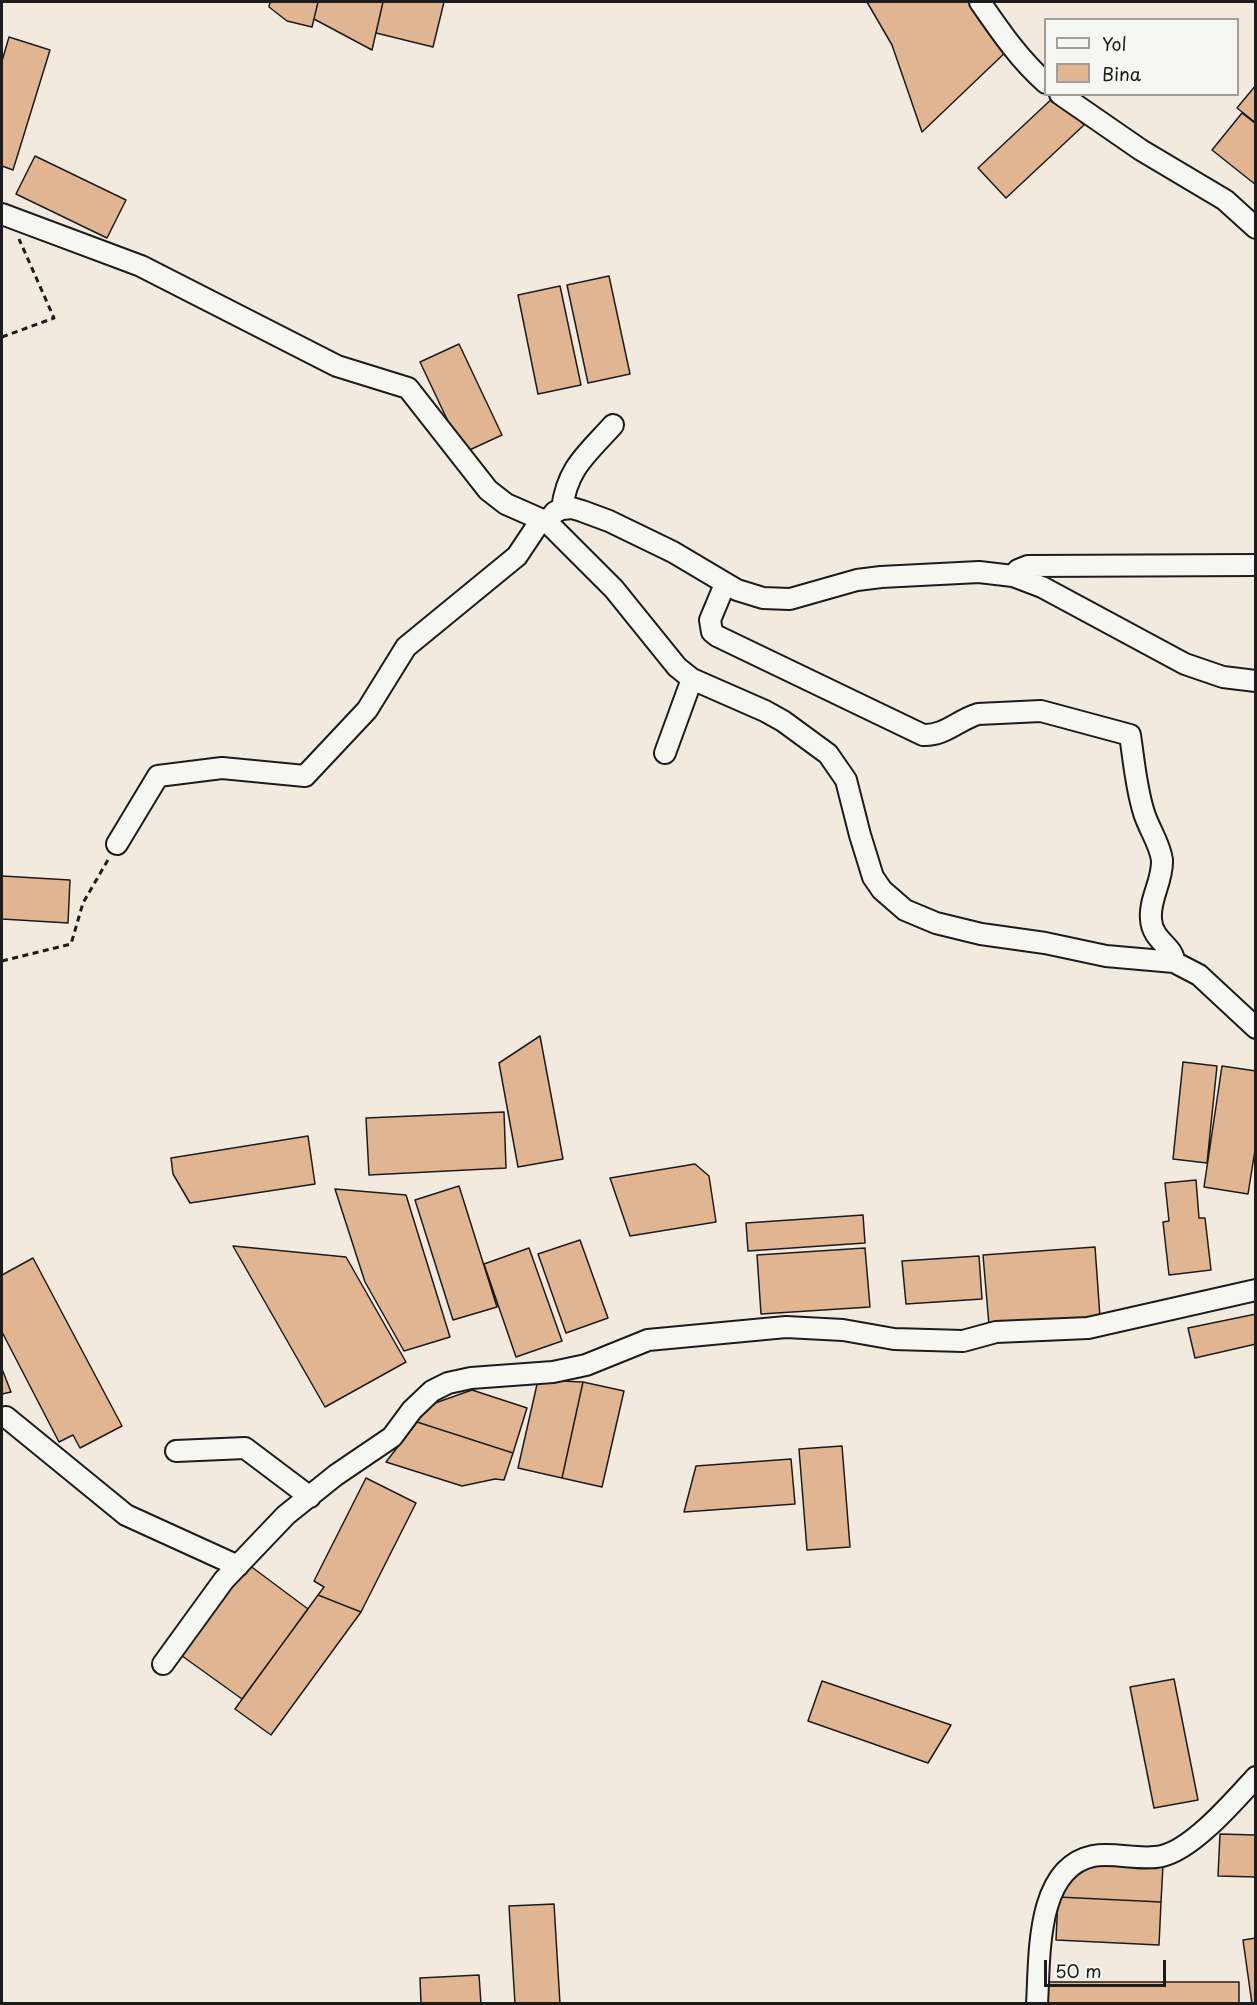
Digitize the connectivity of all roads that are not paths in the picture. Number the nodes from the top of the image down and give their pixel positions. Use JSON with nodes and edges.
{"nodes":[{"id":1,"x":980,"y":2,"type":"edge"},
{"id":2,"x":1044,"y":81,"type":"edge"},
{"id":3,"x":1063,"y":96,"type":"edge"},
{"id":4,"x":6,"y":216,"type":"edge"},
{"id":5,"x":1256,"y":228,"type":"edge"},
{"id":6,"x":613,"y":425,"type":"dead end"},
{"id":7,"x":550,"y":517,"type":"junction"},
{"id":8,"x":1256,"y":565,"type":"edge"},
{"id":9,"x":1013,"y":576,"type":"junction"},
{"id":10,"x":725,"y":584,"type":"junction"},
{"id":11,"x":692,"y":679,"type":"junction"},
{"id":12,"x":1256,"y":681,"type":"edge"},
{"id":13,"x":665,"y":753,"type":"dead end"},
{"id":14,"x":117,"y":844,"type":"road end"},
{"id":15,"x":1174,"y":962,"type":"junction"},
{"id":16,"x":1256,"y":1028,"type":"edge"},
{"id":17,"x":1256,"y":1290,"type":"edge"},
{"id":18,"x":6,"y":1417,"type":"dead end"},
{"id":19,"x":176,"y":1451,"type":"dead end"},
{"id":20,"x":310,"y":1497,"type":"junction"},
{"id":21,"x":238,"y":1566,"type":"junction"},
{"id":22,"x":163,"y":1664,"type":"dead end"},
{"id":23,"x":1256,"y":1777,"type":"edge"},
{"id":24,"x":1037,"y":2004,"type":"edge"}],
"edges":[{"from":1,"to":2,"type":"street"},
{"from":3,"to":5,"type":"street"},
{"from":4,"to":7,"type":"street"},
{"from":6,"to":7,"type":"street"},
{"from":7,"to":10,"type":"street"},
{"from":7,"to":11,"type":"street"},
{"from":7,"to":14,"type":"street"},
{"from":8,"to":9,"type":"street"},
{"from":9,"to":10,"type":"street"},
{"from":9,"to":12,"type":"street"},
{"from":10,"to":15,"type":"street"},
{"from":11,"to":13,"type":"street"},
{"from":11,"to":15,"type":"street"},
{"from":15,"to":16,"type":"street"},
{"from":17,"to":20,"type":"street"},
{"from":18,"to":21,"type":"street"},
{"from":19,"to":20,"type":"street"},
{"from":20,"to":21,"type":"street"},
{"from":21,"to":22,"type":"street"},
{"from":23,"to":24,"type":"street"}]}
